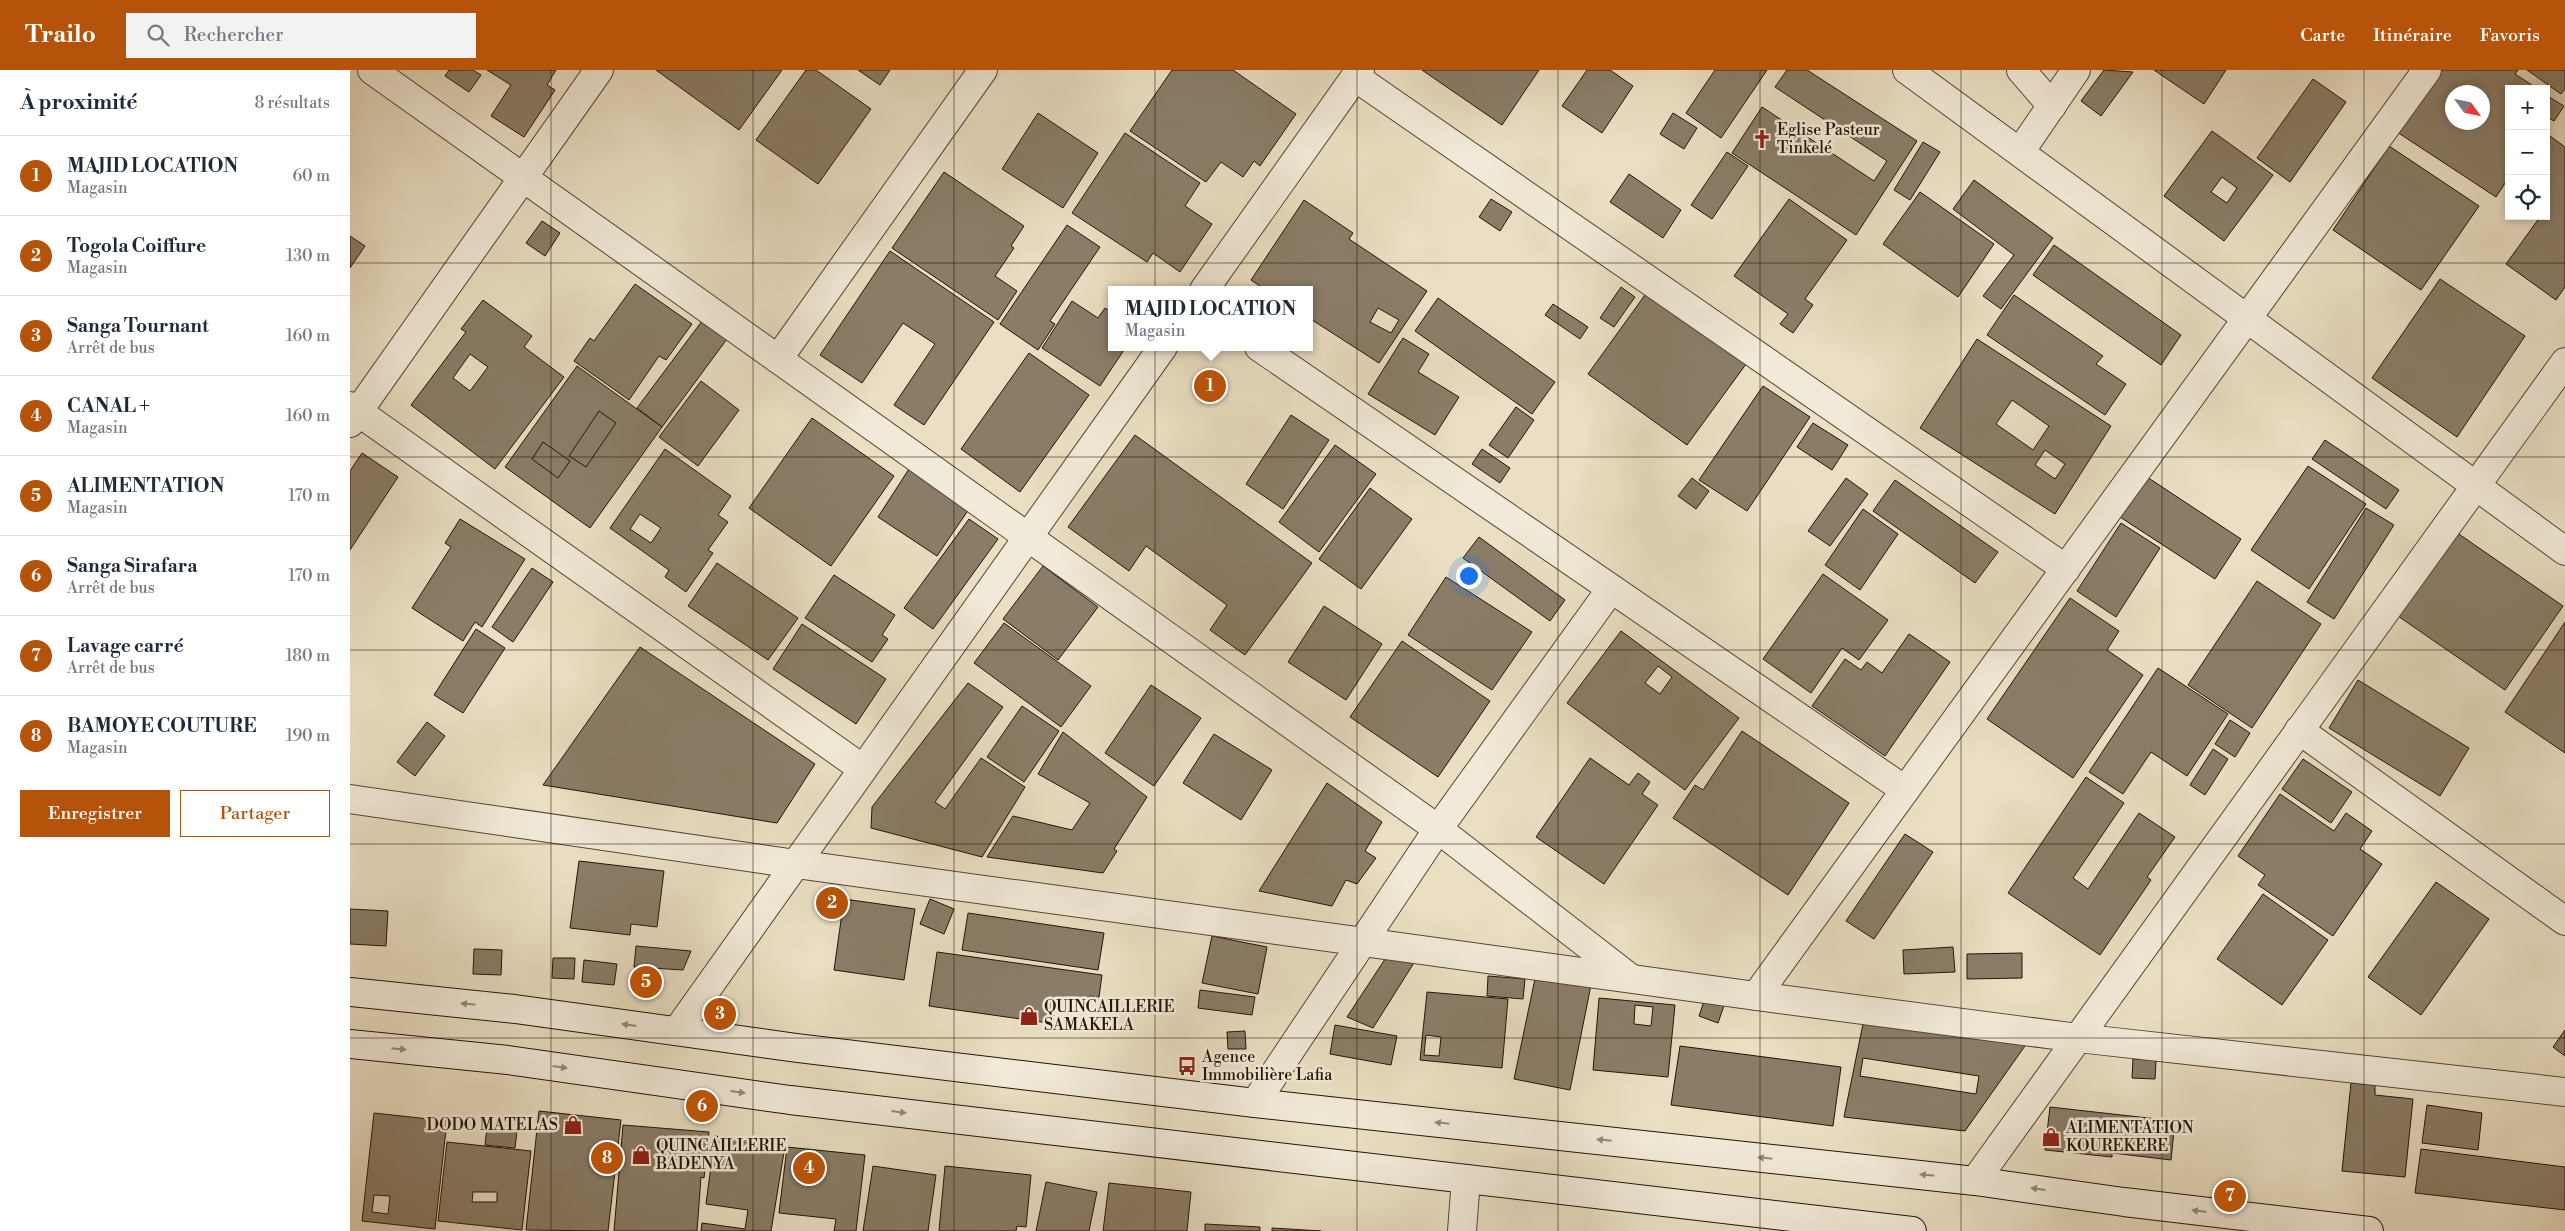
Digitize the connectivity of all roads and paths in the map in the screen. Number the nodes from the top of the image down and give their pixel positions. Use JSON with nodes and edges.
{"nodes":[{"id":1,"x":372,"y":70,"type":"edge"},
{"id":2,"x":600,"y":70,"type":"edge"},
{"id":3,"x":983,"y":70,"type":"edge"},
{"id":4,"x":1907,"y":70,"type":"edge"},
{"id":5,"x":2021,"y":70,"type":"edge"},
{"id":6,"x":2076,"y":70,"type":"edge"},
{"id":7,"x":2427,"y":70,"type":"edge"},
{"id":8,"x":1357,"y":74,"type":"edge"},
{"id":9,"x":2052,"y":106,"type":"junction"},
{"id":10,"x":2020,"y":152,"type":"junction"},
{"id":11,"x":523,"y":178,"type":"junction"},
{"id":12,"x":1207,"y":286,"type":"edge"},
{"id":13,"x":2247,"y":319,"type":"junction"},
{"id":14,"x":1160,"y":351,"type":"edge"},
{"id":15,"x":1265,"y":351,"type":"edge"},
{"id":16,"x":778,"y":359,"type":"junction"},
{"id":17,"x":2565,"y":362,"type":"edge"},
{"id":18,"x":353,"y":414,"type":"edge"},
{"id":19,"x":2476,"y":486,"type":"junction"},
{"id":20,"x":1028,"y":538,"type":"junction"},
{"id":21,"x":2565,"y":551,"type":"edge"},
{"id":22,"x":2066,"y":568,"type":"junction"},
{"id":23,"x":1611,"y":588,"type":"junction"},
{"id":24,"x":2300,"y":730,"type":"junction"},
{"id":25,"x":863,"y":769,"type":"junction"},
{"id":26,"x":1905,"y":790,"type":"junction"},
{"id":27,"x":350,"y":798,"type":"edge"},
{"id":28,"x":1438,"y":829,"type":"junction"},
{"id":29,"x":796,"y":864,"type":"junction"},
{"id":30,"x":2565,"y":921,"type":"edge"},
{"id":31,"x":1364,"y":942,"type":"junction"},
{"id":32,"x":1630,"y":978,"type":"junction"},
{"id":33,"x":350,"y":992,"type":"edge"},
{"id":34,"x":1756,"y":996,"type":"junction"},
{"id":35,"x":677,"y":1031,"type":"junction"},
{"id":36,"x":2078,"y":1038,"type":"junction"},
{"id":37,"x":350,"y":1044,"type":"edge"},
{"id":38,"x":2565,"y":1092,"type":"edge"},
{"id":39,"x":1255,"y":1102,"type":"junction"},
{"id":40,"x":1466,"y":1179,"type":"junction"},
{"id":41,"x":1975,"y":1180,"type":"junction"},
{"id":42,"x":1462,"y":1231,"type":"edge"},
{"id":43,"x":1912,"y":1231,"type":"edge"},
{"id":44,"x":2369,"y":1231,"type":"edge"}],
"edges":[{"from":1,"to":11,"type":"street"},
{"from":2,"to":11,"type":"street"},
{"from":3,"to":16,"type":"street"},
{"from":4,"to":10,"type":"street"},
{"from":5,"to":9,"type":"street"},
{"from":6,"to":9,"type":"street"},
{"from":7,"to":13,"type":"street"},
{"from":8,"to":12,"type":"street"},
{"from":8,"to":22,"type":"street"},
{"from":9,"to":10,"type":"street"},
{"from":10,"to":13,"type":"street"},
{"from":11,"to":16,"type":"street"},
{"from":11,"to":18,"type":"street"},
{"from":13,"to":19,"type":"street"},
{"from":13,"to":22,"type":"street"},
{"from":14,"to":20,"type":"street"},
{"from":15,"to":23,"type":"street"},
{"from":16,"to":20,"type":"street"},
{"from":17,"to":19,"type":"street"},
{"from":18,"to":25,"type":"street"},
{"from":19,"to":21,"type":"street"},
{"from":19,"to":24,"type":"street"},
{"from":20,"to":25,"type":"street"},
{"from":20,"to":28,"type":"street"},
{"from":22,"to":26,"type":"street"},
{"from":23,"to":26,"type":"street"},
{"from":23,"to":28,"type":"street"},
{"from":24,"to":30,"type":"street"},
{"from":24,"to":36,"type":"street"},
{"from":25,"to":29,"type":"street"},
{"from":26,"to":34,"type":"street"},
{"from":27,"to":29,"type":"street"},
{"from":28,"to":31,"type":"street"},
{"from":28,"to":32,"type":"street"},
{"from":29,"to":31,"type":"street"},
{"from":29,"to":35,"type":"street"},
{"from":31,"to":32,"type":"street"},
{"from":31,"to":39,"type":"street"},
{"from":32,"to":34,"type":"street"},
{"from":35,"to":33,"type":"street","one_way":true},
{"from":34,"to":36,"type":"street"},
{"from":35,"to":39,"type":"street"},
{"from":36,"to":38,"type":"street"},
{"from":36,"to":41,"type":"street"},
{"from":37,"to":40,"type":"street","one_way":true},
{"from":41,"to":39,"type":"street","one_way":true},
{"from":40,"to":42,"type":"street"},
{"from":40,"to":43,"type":"street"},
{"from":44,"to":41,"type":"street","one_way":true}]}
